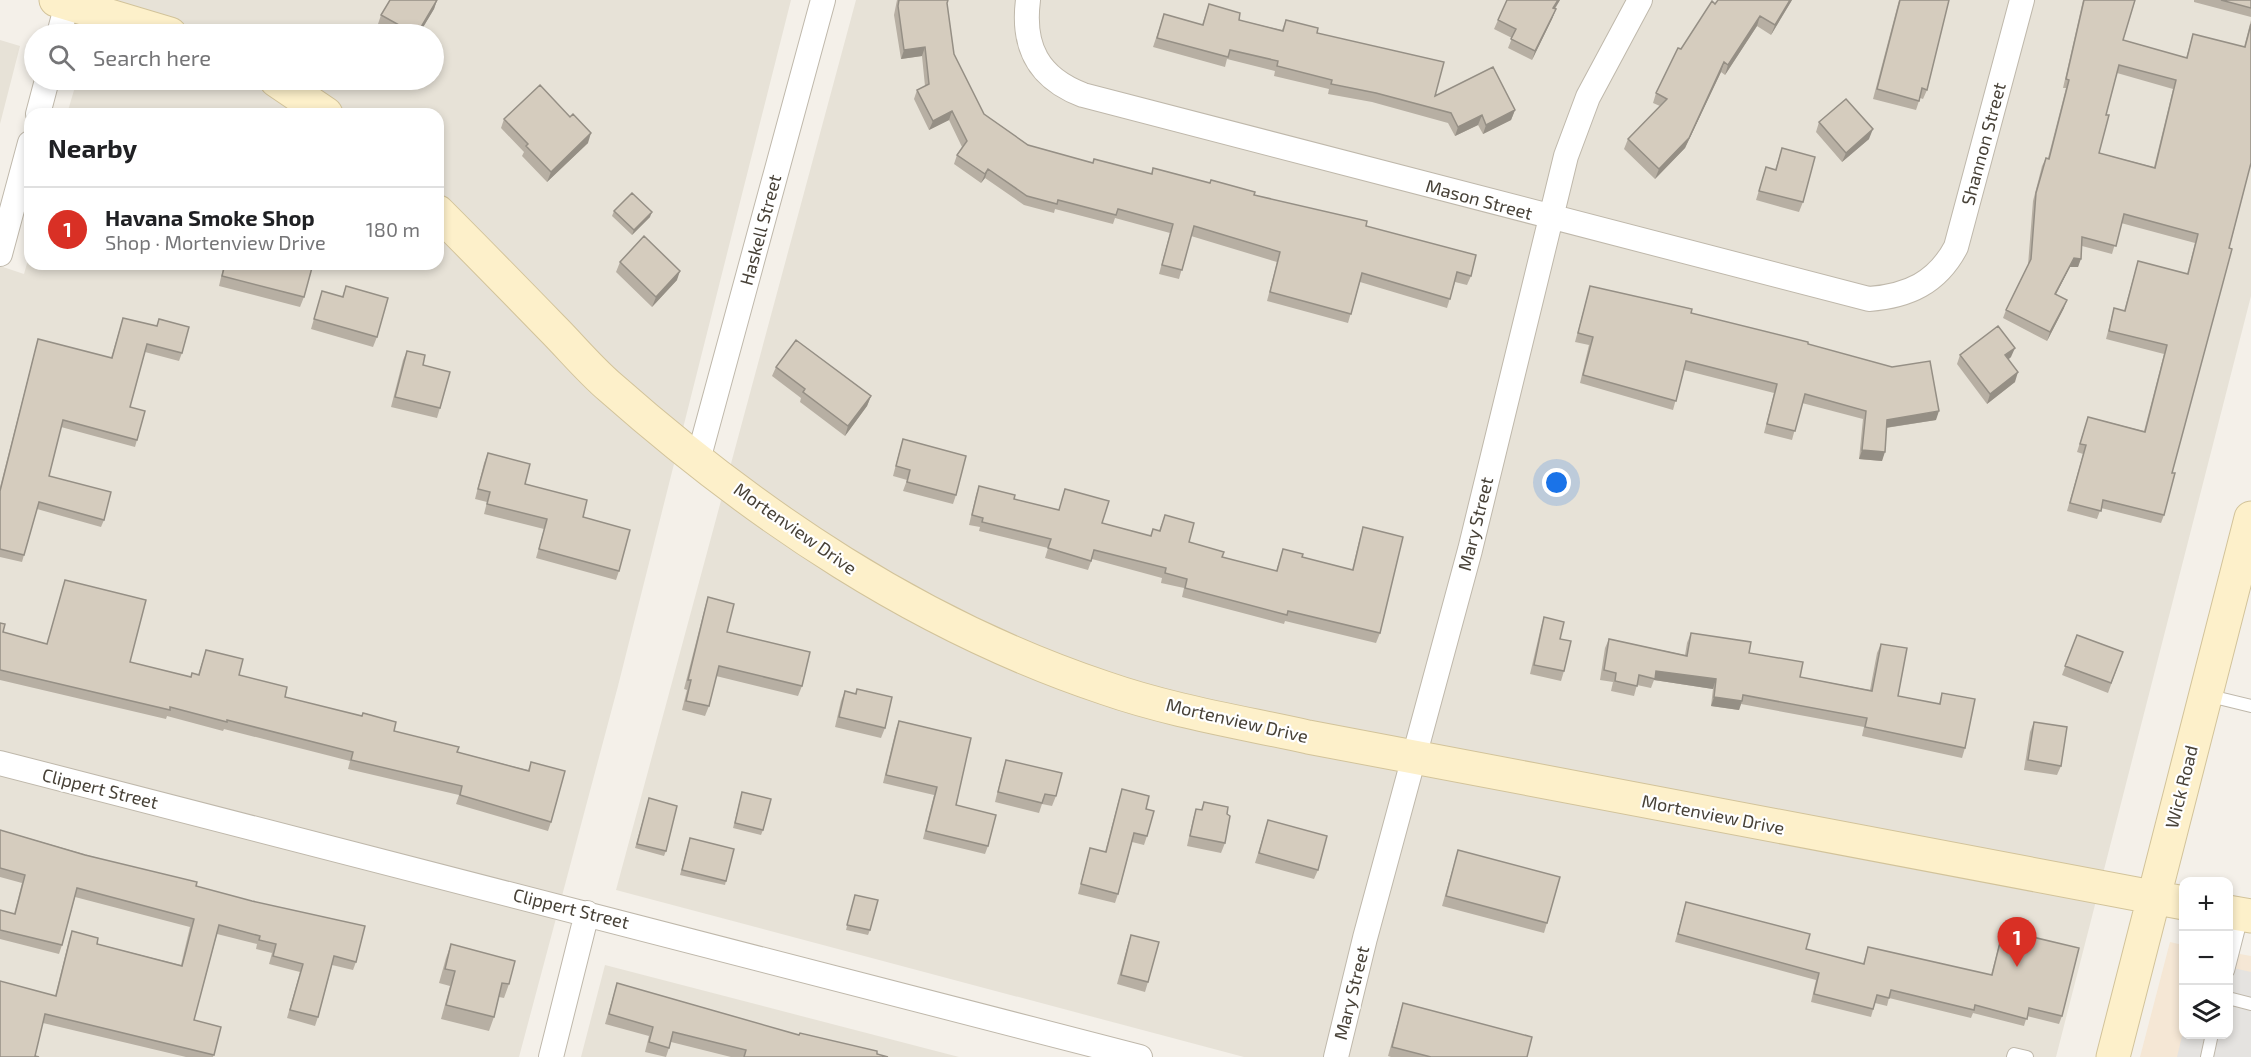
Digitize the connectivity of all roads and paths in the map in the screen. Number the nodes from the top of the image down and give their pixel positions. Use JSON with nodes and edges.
{"nodes":[{"id":1,"x":823,"y":0,"type":"edge"},
{"id":2,"x":1028,"y":0,"type":"edge"},
{"id":3,"x":1640,"y":0,"type":"edge"},
{"id":4,"x":2022,"y":0,"type":"edge"},
{"id":5,"x":64,"y":1,"type":"edge"},
{"id":6,"x":61,"y":24,"type":"edge"},
{"id":7,"x":138,"y":24,"type":"edge"},
{"id":8,"x":44,"y":90,"type":"edge"},
{"id":9,"x":291,"y":90,"type":"edge"},
{"id":10,"x":40,"y":108,"type":"edge"},
{"id":11,"x":317,"y":108,"type":"edge"},
{"id":12,"x":24,"y":165,"type":"edge"},
{"id":13,"x":444,"y":218,"type":"edge"},
{"id":14,"x":1551,"y":219,"type":"junction"},
{"id":15,"x":0,"y":254,"type":"edge"},
{"id":16,"x":1930,"y":279,"type":"joint"},
{"id":17,"x":698,"y":460,"type":"junction"},
{"id":18,"x":2251,"y":518,"type":"edge"},
{"id":19,"x":2205,"y":695,"type":"junction"},
{"id":20,"x":2251,"y":706,"type":"edge"},
{"id":21,"x":1415,"y":759,"type":"junction"},
{"id":22,"x":0,"y":763,"type":"edge"},
{"id":23,"x":2168,"y":900,"type":"edge"},
{"id":24,"x":587,"y":913,"type":"junction"},
{"id":25,"x":2240,"y":914,"type":"edge"},
{"id":26,"x":2233,"y":950,"type":"edge"},
{"id":27,"x":2233,"y":999,"type":"edge"},
{"id":28,"x":2251,"y":1004,"type":"edge"},
{"id":29,"x":2211,"y":1039,"type":"edge"},
{"id":30,"x":551,"y":1057,"type":"edge"},
{"id":31,"x":1140,"y":1057,"type":"edge"},
{"id":32,"x":1336,"y":1057,"type":"edge"},
{"id":33,"x":2013,"y":1057,"type":"edge"},
{"id":34,"x":2027,"y":1057,"type":"edge"},
{"id":35,"x":2113,"y":1057,"type":"edge"},
{"id":36,"x":2207,"y":1057,"type":"edge"}],
"edges":[{"from":1,"to":17,"type":"street","name":"Haskell Street"},
{"from":2,"to":14,"type":"street","name":"Mason Street"},
{"from":3,"to":14,"type":"street","name":"Mary Street"},
{"from":4,"to":16,"type":"street","name":"Shannon Street"},
{"from":5,"to":6,"type":"street"},
{"from":5,"to":7,"type":"street"},
{"from":8,"to":10,"type":"street"},
{"from":9,"to":11,"type":"street"},
{"from":12,"to":15,"type":"street"},
{"from":13,"to":17,"type":"street","name":"Mortenview Drive"},
{"from":14,"to":16,"type":"street","name":"Mason Street"},
{"from":14,"to":21,"type":"street","name":"Mary Street"},
{"from":17,"to":21,"type":"street","name":"Mortenview Drive"},
{"from":18,"to":19,"type":"street","name":"Wick Road"},
{"from":19,"to":20,"type":"lane"},
{"from":19,"to":23,"type":"street","name":"Wick Road"},
{"from":21,"to":23,"type":"street","name":"Mortenview Drive"},
{"from":21,"to":32,"type":"street","name":"Mary Street"},
{"from":22,"to":24,"type":"street","name":"Clippert Street"},
{"from":23,"to":35,"type":"street","name":"Wick Road"},
{"from":24,"to":30,"type":"street"},
{"from":24,"to":31,"type":"street","name":"Clippert Street"},
{"from":25,"to":26,"type":"lane"},
{"from":27,"to":28,"type":"lane"},
{"from":29,"to":36,"type":"lane"},
{"from":33,"to":34,"type":"lane"}]}
